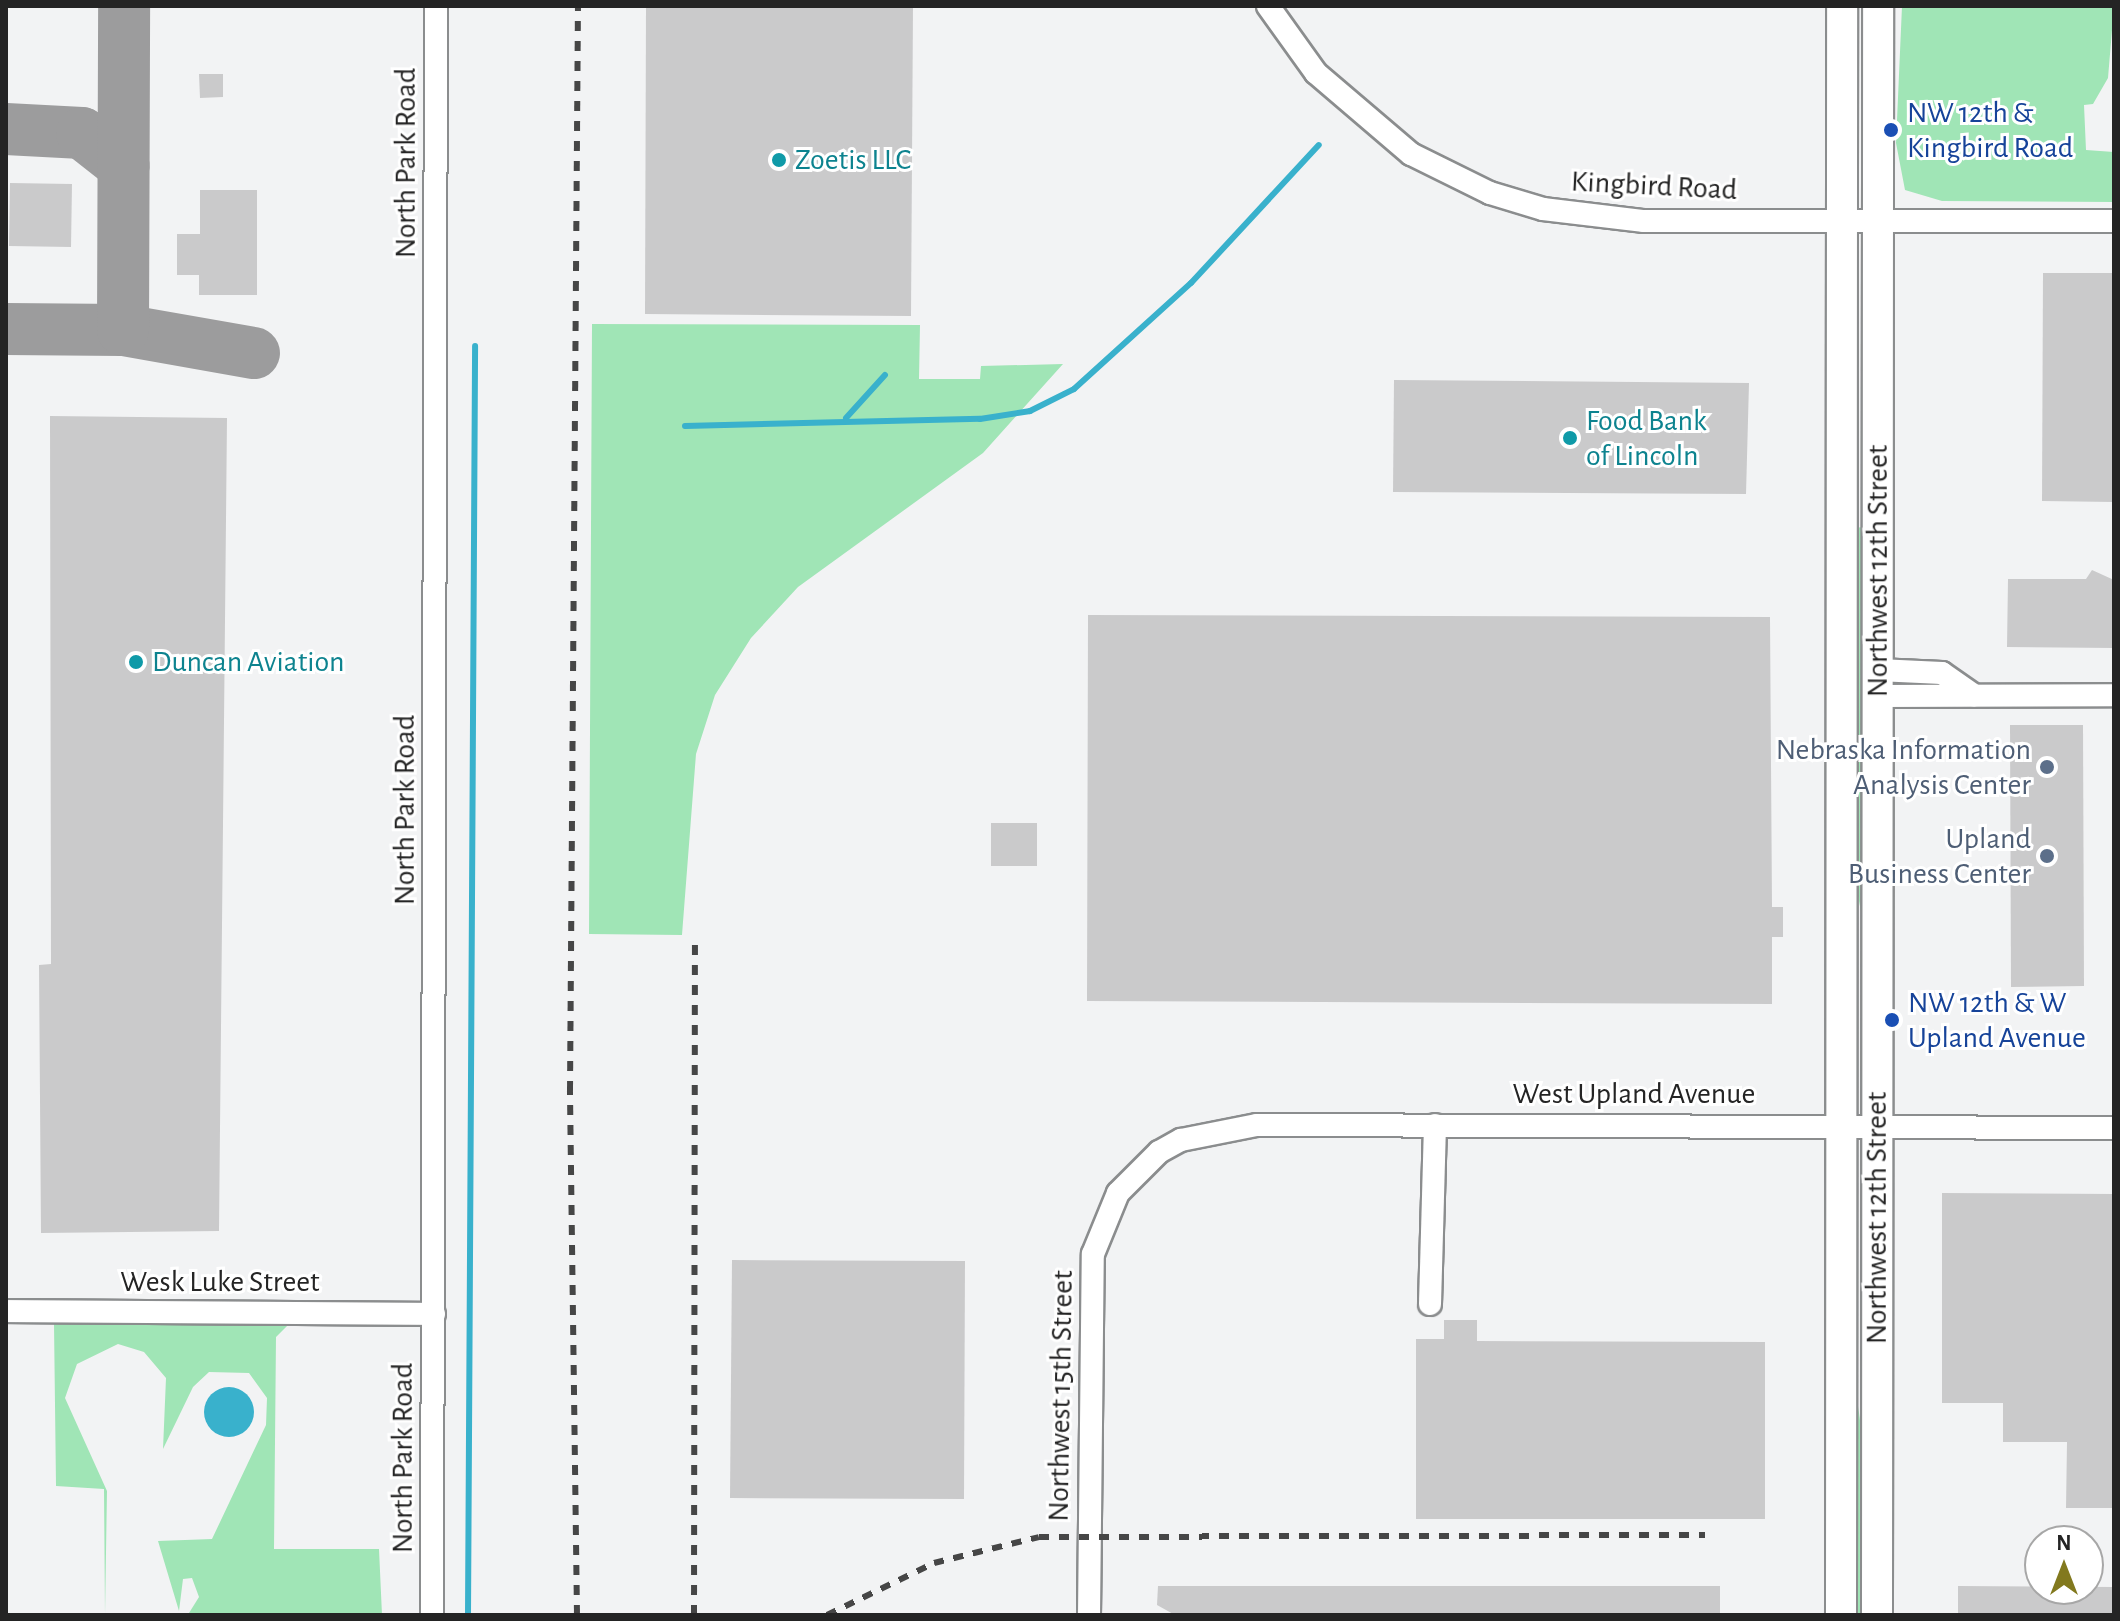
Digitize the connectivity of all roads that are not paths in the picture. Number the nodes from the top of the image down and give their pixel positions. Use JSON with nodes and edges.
{"nodes":[{"id":1,"x":436,"y":6,"type":"edge"},
{"id":2,"x":1268,"y":6,"type":"edge"},
{"id":3,"x":1842,"y":6,"type":"edge"},
{"id":4,"x":1878,"y":6,"type":"edge"},
{"id":5,"x":1841,"y":220,"type":"junction"},
{"id":6,"x":1878,"y":220,"type":"junction"},
{"id":7,"x":2114,"y":221,"type":"edge"},
{"id":8,"x":1878,"y":683,"type":"junction"},
{"id":9,"x":2114,"y":695,"type":"edge"},
{"id":10,"x":1876,"y":1123,"type":"junction"},
{"id":11,"x":1841,"y":1124,"type":"junction"},
{"id":12,"x":1435,"y":1125,"type":"junction"},
{"id":13,"x":2114,"y":1128,"type":"edge"},
{"id":14,"x":1159,"y":1152,"type":"joint"},
{"id":15,"x":1430,"y":1304,"type":"dead end"},
{"id":16,"x":6,"y":1311,"type":"edge"},
{"id":17,"x":434,"y":1314,"type":"junction"},
{"id":18,"x":432,"y":1615,"type":"edge"},
{"id":19,"x":1089,"y":1615,"type":"edge"},
{"id":20,"x":1841,"y":1615,"type":"edge"},
{"id":21,"x":1877,"y":1615,"type":"edge"}],
"edges":[{"from":1,"to":17,"type":"street","name":"North Park Road"},
{"from":2,"to":5,"type":"street","name":"Kingbird Road"},
{"from":3,"to":5,"type":"main road","name":"Northwest 12th Street"},
{"from":4,"to":6,"type":"main road","name":"Northwest 12th Street"},
{"from":5,"to":6,"type":"street","name":"Kingbird Road"},
{"from":5,"to":11,"type":"main road","name":"Northwest 12th Street"},
{"from":6,"to":7,"type":"street","name":"Kingbird Road"},
{"from":6,"to":8,"type":"main road","name":"Northwest 12th Street"},
{"from":8,"to":9,"type":"street"},
{"from":8,"to":10,"type":"main road","name":"Northwest 12th Street"},
{"from":10,"to":11,"type":"street","name":"West Upland Avenue"},
{"from":10,"to":13,"type":"street","name":"West Upland Avenue"},
{"from":10,"to":21,"type":"main road","name":"Northwest 12th Street"},
{"from":11,"to":12,"type":"street","name":"West Upland Avenue"},
{"from":11,"to":20,"type":"main road","name":"Northwest 12th Street"},
{"from":12,"to":14,"type":"street","name":"West Upland Avenue"},
{"from":12,"to":15,"type":"street"},
{"from":14,"to":19,"type":"street","name":"Northwest 15th Street"},
{"from":16,"to":17,"type":"street","name":"Wesk Luke Street"},
{"from":17,"to":18,"type":"street","name":"North Park Road"}]}
